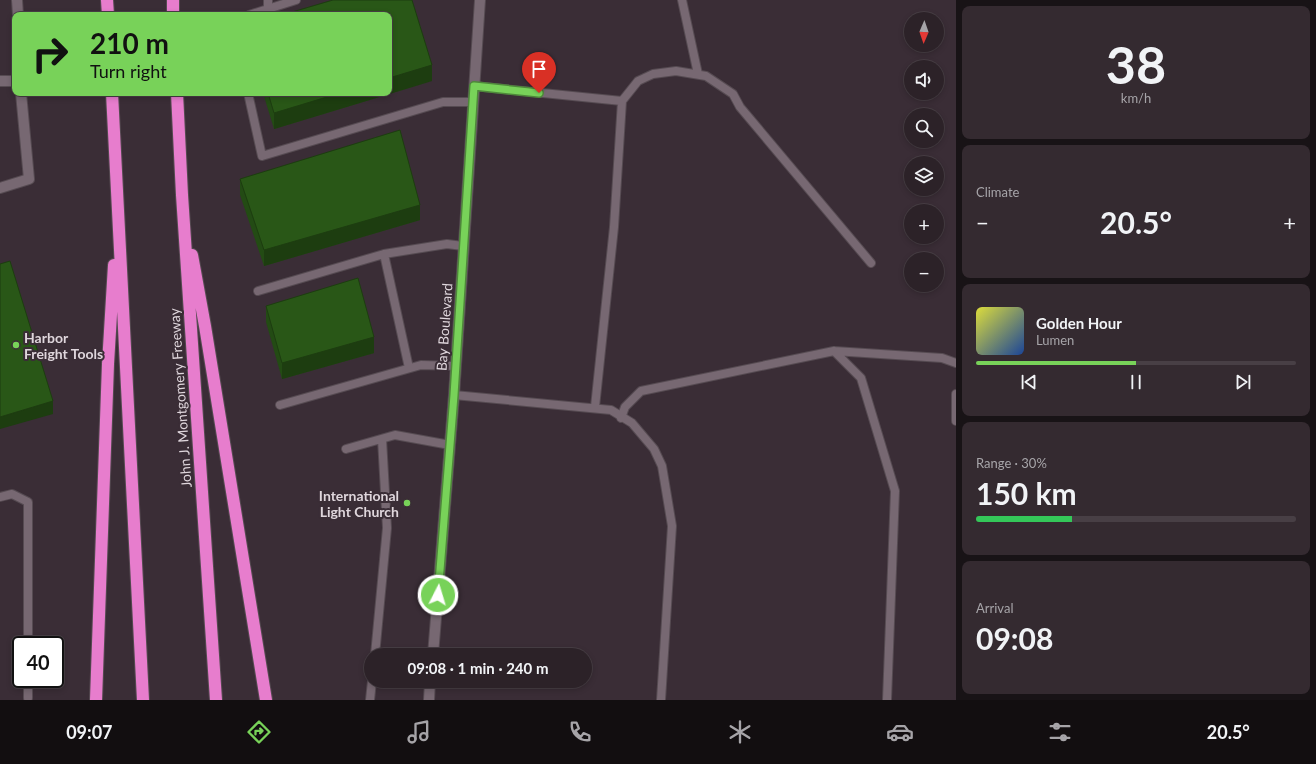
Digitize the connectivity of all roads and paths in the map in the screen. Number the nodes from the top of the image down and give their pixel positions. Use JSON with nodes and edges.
{"nodes":[{"id":1,"x":17,"y":0,"type":"edge"},
{"id":2,"x":107,"y":0,"type":"edge"},
{"id":3,"x":172,"y":0,"type":"edge"},
{"id":4,"x":296,"y":0,"type":"edge"},
{"id":5,"x":480,"y":0,"type":"edge"},
{"id":6,"x":682,"y":0,"type":"edge"},
{"id":7,"x":268,"y":4,"type":"edge"},
{"id":8,"x":18,"y":12,"type":"edge"},
{"id":9,"x":108,"y":12,"type":"edge"},
{"id":10,"x":173,"y":12,"type":"edge"},
{"id":11,"x":254,"y":12,"type":"edge"},
{"id":12,"x":698,"y":74,"type":"junction"},
{"id":13,"x":0,"y":81,"type":"edge"},
{"id":14,"x":12,"y":81,"type":"edge"},
{"id":15,"x":474,"y":86,"type":"junction"},
{"id":16,"x":21,"y":96,"type":"edge"},
{"id":17,"x":112,"y":96,"type":"edge"},
{"id":18,"x":177,"y":96,"type":"edge"},
{"id":19,"x":249,"y":96,"type":"edge"},
{"id":20,"x":622,"y":101,"type":"junction"},
{"id":21,"x":473,"y":102,"type":"junction"},
{"id":22,"x":0,"y":188,"type":"edge"},
{"id":23,"x":182,"y":195,"type":"junction"},
{"id":24,"x":117,"y":204,"type":"junction"},
{"id":25,"x":463,"y":246,"type":"junction"},
{"id":26,"x":384,"y":254,"type":"junction"},
{"id":27,"x":871,"y":263,"type":"dead end"},
{"id":28,"x":258,"y":291,"type":"dead end"},
{"id":29,"x":834,"y":351,"type":"junction"},
{"id":30,"x":956,"y":363,"type":"edge"},
{"id":31,"x":456,"y":366,"type":"junction"},
{"id":32,"x":409,"y":368,"type":"junction"},
{"id":33,"x":956,"y":394,"type":"edge"},
{"id":34,"x":454,"y":395,"type":"junction"},
{"id":35,"x":280,"y":405,"type":"dead end"},
{"id":36,"x":595,"y":407,"type":"junction"},
{"id":37,"x":621,"y":418,"type":"junction"},
{"id":38,"x":956,"y":421,"type":"edge"},
{"id":39,"x":382,"y":439,"type":"junction"},
{"id":40,"x":450,"y":445,"type":"junction"},
{"id":41,"x":346,"y":449,"type":"dead end"},
{"id":42,"x":0,"y":497,"type":"edge"},
{"id":43,"x":28,"y":636,"type":"edge"},
{"id":44,"x":376,"y":648,"type":"edge"},
{"id":45,"x":433,"y":648,"type":"edge"},
{"id":46,"x":27,"y":688,"type":"edge"},
{"id":47,"x":371,"y":688,"type":"edge"},
{"id":48,"x":430,"y":688,"type":"edge"},
{"id":49,"x":26,"y":699,"type":"edge"},
{"id":50,"x":96,"y":700,"type":"edge"},
{"id":51,"x":142,"y":700,"type":"edge"},
{"id":52,"x":216,"y":700,"type":"edge"},
{"id":53,"x":266,"y":700,"type":"edge"},
{"id":54,"x":370,"y":700,"type":"edge"},
{"id":55,"x":429,"y":700,"type":"edge"},
{"id":56,"x":660,"y":700,"type":"edge"},
{"id":57,"x":887,"y":700,"type":"edge"}],
"edges":[{"from":1,"to":8,"type":"street"},
{"from":2,"to":9,"type":"highway"},
{"from":3,"to":10,"type":"highway"},
{"from":4,"to":7,"type":"lane"},
{"from":5,"to":15,"type":"street","name":"Bay Boulevard"},
{"from":6,"to":12,"type":"lane"},
{"from":7,"to":11,"type":"lane"},
{"from":12,"to":20,"type":"lane"},
{"from":12,"to":27,"type":"lane"},
{"from":13,"to":14,"type":"street"},
{"from":15,"to":20,"type":"lane"},
{"from":15,"to":21,"type":"street","name":"Bay Boulevard"},
{"from":16,"to":22,"type":"street"},
{"from":17,"to":24,"type":"highway"},
{"from":18,"to":23,"type":"highway","name":"John J. Montgomery Freeway"},
{"from":19,"to":21,"type":"lane"},
{"from":20,"to":36,"type":"lane"},
{"from":21,"to":25,"type":"street","name":"Bay Boulevard"},
{"from":23,"to":52,"type":"highway","name":"John J. Montgomery Freeway"},
{"from":23,"to":53,"type":"highway"},
{"from":24,"to":50,"type":"highway"},
{"from":24,"to":51,"type":"highway"},
{"from":25,"to":26,"type":"lane"},
{"from":25,"to":31,"type":"street","name":"Bay Boulevard"},
{"from":26,"to":28,"type":"lane"},
{"from":26,"to":32,"type":"lane"},
{"from":29,"to":30,"type":"lane"},
{"from":29,"to":37,"type":"lane"},
{"from":29,"to":57,"type":"lane"},
{"from":31,"to":32,"type":"lane"},
{"from":31,"to":34,"type":"street","name":"Bay Boulevard"},
{"from":32,"to":35,"type":"lane"},
{"from":33,"to":38,"type":"lane"},
{"from":34,"to":36,"type":"lane"},
{"from":34,"to":40,"type":"street","name":"Bay Boulevard"},
{"from":36,"to":37,"type":"lane"},
{"from":37,"to":56,"type":"lane"},
{"from":39,"to":40,"type":"lane"},
{"from":39,"to":41,"type":"lane"},
{"from":39,"to":44,"type":"lane"},
{"from":40,"to":45,"type":"street","name":"Bay Boulevard"},
{"from":42,"to":43,"type":"lane"},
{"from":46,"to":49,"type":"lane"},
{"from":47,"to":54,"type":"lane"},
{"from":48,"to":55,"type":"street"}]}
